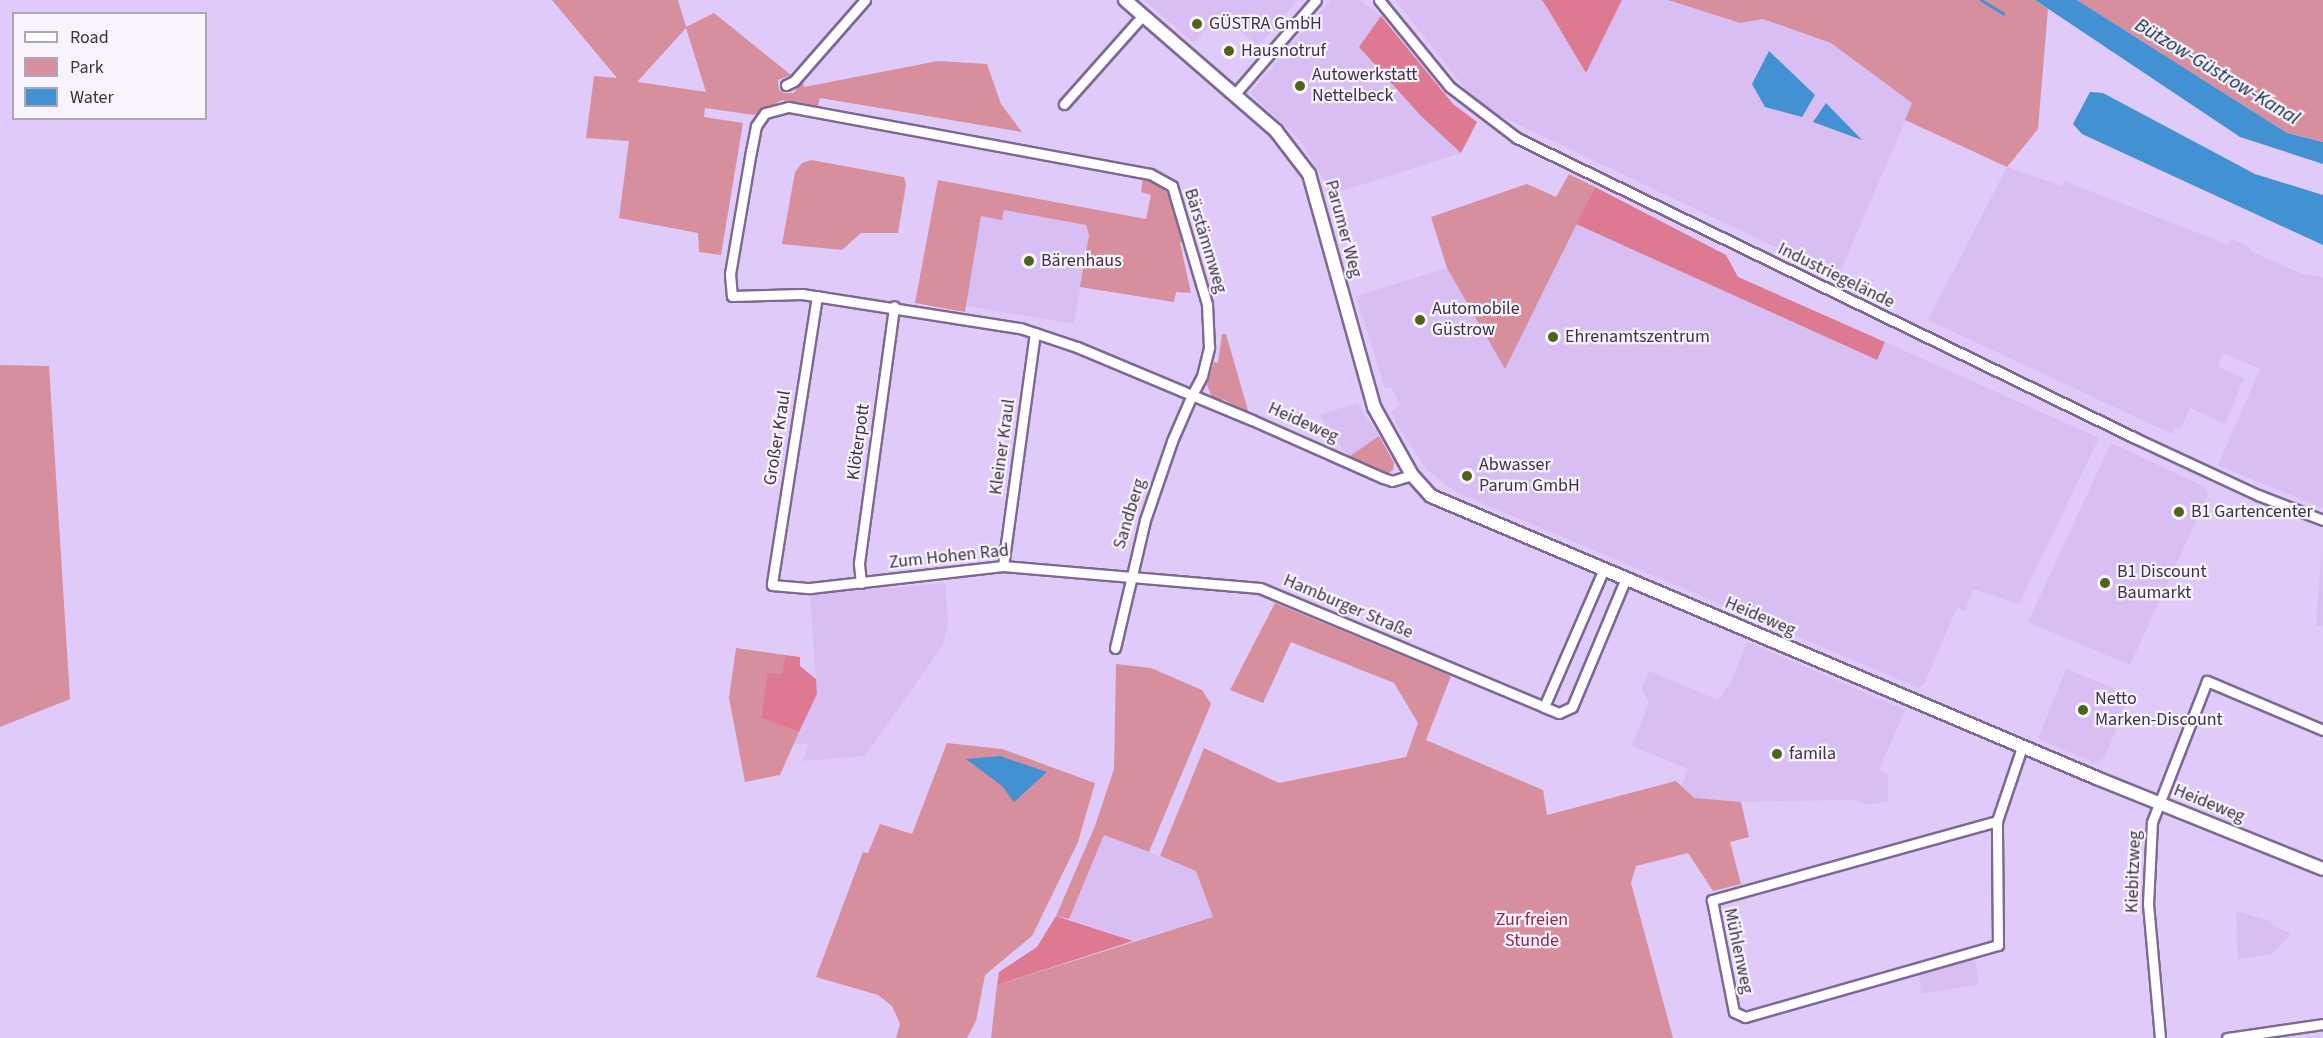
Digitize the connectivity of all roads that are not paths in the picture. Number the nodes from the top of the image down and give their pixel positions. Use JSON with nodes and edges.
{"nodes":[{"id":1,"x":865,"y":0,"type":"edge"},
{"id":2,"x":1125,"y":0,"type":"edge"},
{"id":3,"x":1316,"y":0,"type":"edge"},
{"id":4,"x":1378,"y":0,"type":"edge"},
{"id":5,"x":1143,"y":15,"type":"junction"},
{"id":6,"x":786,"y":85,"type":"dead end"},
{"id":7,"x":1234,"y":95,"type":"junction"},
{"id":8,"x":1064,"y":104,"type":"dead end"},
{"id":9,"x":817,"y":296,"type":"junction"},
{"id":10,"x":894,"y":306,"type":"junction"},
{"id":11,"x":1035,"y":333,"type":"junction"},
{"id":12,"x":1192,"y":395,"type":"junction"},
{"id":13,"x":1412,"y":475,"type":"junction"},
{"id":14,"x":2323,"y":520,"type":"edge"},
{"id":15,"x":1003,"y":566,"type":"junction"},
{"id":16,"x":1603,"y":571,"type":"junction"},
{"id":17,"x":1130,"y":574,"type":"junction"},
{"id":18,"x":1625,"y":580,"type":"junction"},
{"id":19,"x":861,"y":583,"type":"junction"},
{"id":20,"x":772,"y":585,"type":"joint"},
{"id":21,"x":1115,"y":648,"type":"dead end"},
{"id":22,"x":1544,"y":707,"type":"junction"},
{"id":23,"x":2323,"y":730,"type":"edge"},
{"id":24,"x":2022,"y":747,"type":"junction"},
{"id":25,"x":2159,"y":803,"type":"junction"},
{"id":26,"x":1997,"y":821,"type":"junction"},
{"id":27,"x":2323,"y":869,"type":"edge"},
{"id":28,"x":2323,"y":1024,"type":"edge"},
{"id":29,"x":2252,"y":1036,"type":"edge"},
{"id":30,"x":2160,"y":1038,"type":"edge"},
{"id":31,"x":2227,"y":1038,"type":"edge"}],
"edges":[{"from":1,"to":6,"type":"street"},
{"from":2,"to":5,"type":"street","name":"Parumer Weg"},
{"from":3,"to":7,"type":"street"},
{"from":4,"to":14,"type":"street","name":"Industriegelände"},
{"from":5,"to":7,"type":"street","name":"Parumer Weg"},
{"from":5,"to":8,"type":"street"},
{"from":7,"to":13,"type":"street","name":"Parumer Weg"},
{"from":9,"to":10,"type":"street","name":"Bärstämmweg"},
{"from":9,"to":12,"type":"street","name":"Bärstämmweg"},
{"from":9,"to":20,"type":"street","name":"Großer Kraul"},
{"from":10,"to":11,"type":"street","name":"Bärstämmweg"},
{"from":10,"to":19,"type":"street","name":"Klöterpott"},
{"from":11,"to":12,"type":"street","name":"Bärstämmweg"},
{"from":11,"to":15,"type":"street","name":"Kleiner Kraul"},
{"from":12,"to":13,"type":"street","name":"Heideweg"},
{"from":12,"to":17,"type":"street","name":"Sandberg"},
{"from":13,"to":16,"type":"street","name":"Heideweg"},
{"from":15,"to":17,"type":"street","name":"Zum Hohen Rad"},
{"from":15,"to":19,"type":"street","name":"Zum Hohen Rad"},
{"from":16,"to":18,"type":"street","name":"Heideweg"},
{"from":16,"to":22,"type":"street"},
{"from":17,"to":21,"type":"street","name":"Sandberg"},
{"from":17,"to":22,"type":"street","name":"Hamburger Straße"},
{"from":18,"to":22,"type":"street"},
{"from":18,"to":24,"type":"street","name":"Heideweg"},
{"from":19,"to":20,"type":"street","name":"Zum Hohen Rad"},
{"from":23,"to":25,"type":"street","name":"Kiebitzweg"},
{"from":24,"to":25,"type":"street","name":"Heideweg"},
{"from":24,"to":26,"type":"street","name":"Mühlenweg"},
{"from":25,"to":27,"type":"street","name":"Heideweg"},
{"from":25,"to":30,"type":"street","name":"Kiebitzweg"},
{"from":26,"to":26,"type":"street","name":"Mühlenweg"},
{"from":28,"to":29,"type":"street"},
{"from":29,"to":31,"type":"street"}]}
